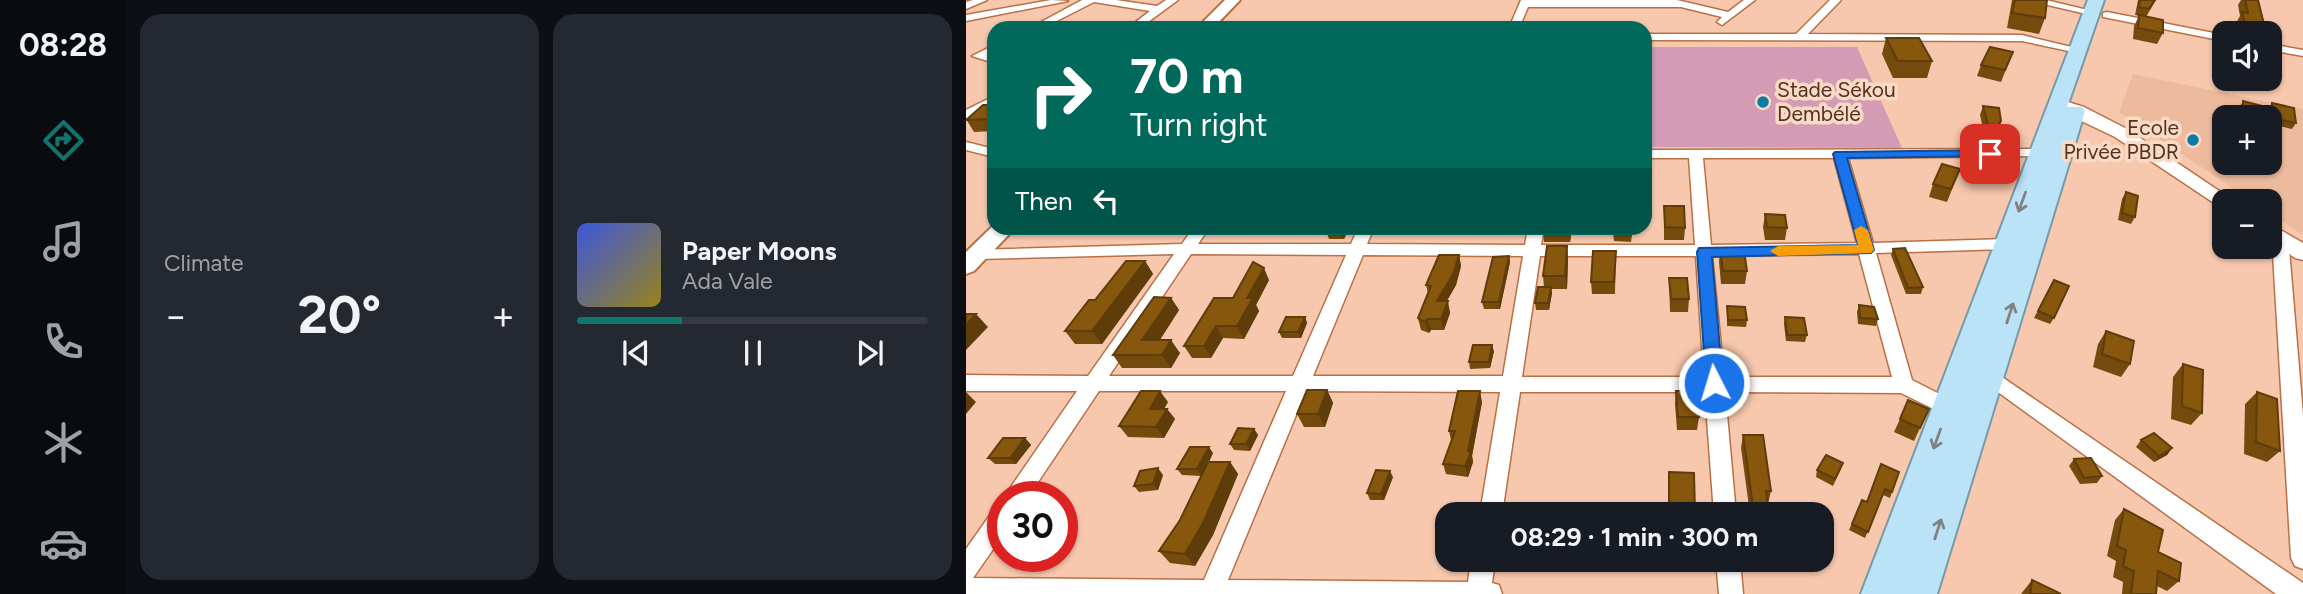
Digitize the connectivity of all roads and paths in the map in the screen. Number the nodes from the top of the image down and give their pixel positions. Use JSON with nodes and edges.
{"nodes":[{"id":1,"x":982,"y":0,"type":"edge"},
{"id":2,"x":1061,"y":0,"type":"edge"},
{"id":3,"x":1097,"y":0,"type":"edge"},
{"id":4,"x":1173,"y":0,"type":"edge"},
{"id":5,"x":1233,"y":0,"type":"edge"},
{"id":6,"x":1666,"y":0,"type":"edge"},
{"id":7,"x":1750,"y":0,"type":"edge"},
{"id":8,"x":1836,"y":0,"type":"edge"},
{"id":9,"x":2031,"y":0,"type":"edge"},
{"id":10,"x":1087,"y":2,"type":"edge"},
{"id":11,"x":1525,"y":2,"type":"edge"},
{"id":12,"x":1683,"y":4,"type":"junction"},
{"id":13,"x":966,"y":6,"type":"edge"},
{"id":14,"x":2102,"y":7,"type":"edge"},
{"id":15,"x":1160,"y":10,"type":"junction"},
{"id":16,"x":1730,"y":16,"type":"junction"},
{"id":17,"x":966,"y":18,"type":"edge"},
{"id":18,"x":1049,"y":21,"type":"edge"},
{"id":19,"x":1144,"y":21,"type":"edge"},
{"id":20,"x":1212,"y":21,"type":"edge"},
{"id":21,"x":1517,"y":21,"type":"edge"},
{"id":22,"x":2212,"y":35,"type":"edge"},
{"id":23,"x":1652,"y":37,"type":"edge"},
{"id":24,"x":1717,"y":37,"type":"junction"},
{"id":25,"x":1799,"y":37,"type":"junction"},
{"id":26,"x":2282,"y":49,"type":"edge"},
{"id":27,"x":2078,"y":50,"type":"junction"},
{"id":28,"x":2303,"y":53,"type":"edge"},
{"id":29,"x":987,"y":104,"type":"edge"},
{"id":30,"x":2067,"y":107,"type":"junction"},
{"id":31,"x":966,"y":115,"type":"edge"},
{"id":32,"x":966,"y":146,"type":"edge"},
{"id":33,"x":987,"y":151,"type":"edge"},
{"id":34,"x":2040,"y":153,"type":"junction"},
{"id":35,"x":1652,"y":154,"type":"edge"},
{"id":36,"x":1696,"y":154,"type":"junction"},
{"id":37,"x":1840,"y":154,"type":"junction"},
{"id":38,"x":2212,"y":193,"type":"edge"},
{"id":39,"x":997,"y":235,"type":"edge"},
{"id":40,"x":1196,"y":235,"type":"edge"},
{"id":41,"x":1363,"y":235,"type":"edge"},
{"id":42,"x":1535,"y":235,"type":"edge"},
{"id":43,"x":2282,"y":239,"type":"edge"},
{"id":44,"x":2007,"y":244,"type":"junction"},
{"id":45,"x":1186,"y":249,"type":"junction"},
{"id":46,"x":1357,"y":250,"type":"junction"},
{"id":47,"x":1866,"y":250,"type":"junction"},
{"id":48,"x":1532,"y":252,"type":"junction"},
{"id":49,"x":1704,"y":252,"type":"junction"},
{"id":50,"x":2303,"y":253,"type":"edge"},
{"id":51,"x":2277,"y":259,"type":"edge"},
{"id":52,"x":972,"y":260,"type":"edge"},
{"id":53,"x":1964,"y":363,"type":"junction"},
{"id":54,"x":1990,"y":374,"type":"junction"},
{"id":55,"x":966,"y":383,"type":"edge"},
{"id":56,"x":1714,"y":383,"type":"junction"},
{"id":57,"x":1093,"y":384,"type":"junction"},
{"id":58,"x":1300,"y":384,"type":"junction"},
{"id":59,"x":1511,"y":384,"type":"junction"},
{"id":60,"x":1904,"y":386,"type":"junction"},
{"id":61,"x":1948,"y":408,"type":"junction"},
{"id":62,"x":1973,"y":421,"type":"junction"},
{"id":63,"x":1026,"y":481,"type":"edge"},
{"id":64,"x":1492,"y":502,"type":"edge"},
{"id":65,"x":1724,"y":502,"type":"edge"},
{"id":66,"x":987,"y":538,"type":"edge"},
{"id":67,"x":2303,"y":558,"type":"edge"},
{"id":68,"x":966,"y":569,"type":"edge"},
{"id":69,"x":1481,"y":572,"type":"edge"},
{"id":70,"x":1729,"y":572,"type":"edge"},
{"id":71,"x":966,"y":590,"type":"edge"},
{"id":72,"x":1210,"y":593,"type":"edge"},
{"id":73,"x":1478,"y":594,"type":"edge"},
{"id":74,"x":1490,"y":594,"type":"edge"},
{"id":75,"x":1731,"y":594,"type":"edge"},
{"id":76,"x":1881,"y":594,"type":"edge"},
{"id":77,"x":1917,"y":594,"type":"edge"},
{"id":78,"x":2297,"y":594,"type":"edge"}],
"edges":[{"from":1,"to":13,"type":"street"},
{"from":2,"to":10,"type":"street"},
{"from":2,"to":17,"type":"street"},
{"from":3,"to":15,"type":"street"},
{"from":4,"to":15,"type":"street"},
{"from":5,"to":20,"type":"main road"},
{"from":6,"to":12,"type":"street"},
{"from":7,"to":16,"type":"street"},
{"from":8,"to":25,"type":"street"},
{"from":9,"to":14,"type":"street"},
{"from":10,"to":18,"type":"street"},
{"from":11,"to":12,"type":"street"},
{"from":11,"to":21,"type":"street"},
{"from":12,"to":16,"type":"street"},
{"from":14,"to":22,"type":"street"},
{"from":14,"to":27,"type":"main road"},
{"from":14,"to":30,"type":"main road"},
{"from":15,"to":19,"type":"street"},
{"from":16,"to":24,"type":"street"},
{"from":23,"to":24,"type":"street"},
{"from":24,"to":25,"type":"street"},
{"from":25,"to":27,"type":"street"},
{"from":26,"to":28,"type":"street"},
{"from":27,"to":30,"type":"main road"},
{"from":29,"to":31,"type":"street"},
{"from":30,"to":34,"type":"main road"},
{"from":30,"to":38,"type":"street"},
{"from":54,"to":30,"type":"main road","one_way":true},
{"from":32,"to":33,"type":"street"},
{"from":34,"to":37,"type":"street"},
{"from":34,"to":44,"type":"main road","one_way":true},
{"from":35,"to":36,"type":"street"},
{"from":36,"to":37,"type":"street"},
{"from":36,"to":49,"type":"street"},
{"from":37,"to":47,"type":"street"},
{"from":39,"to":52,"type":"main road"},
{"from":40,"to":45,"type":"street"},
{"from":41,"to":46,"type":"street"},
{"from":42,"to":48,"type":"street"},
{"from":43,"to":50,"type":"street"},
{"from":44,"to":47,"type":"street"},
{"from":44,"to":53,"type":"main road"},
{"from":45,"to":46,"type":"street"},
{"from":45,"to":52,"type":"street"},
{"from":45,"to":57,"type":"street"},
{"from":46,"to":48,"type":"street"},
{"from":46,"to":58,"type":"street"},
{"from":47,"to":49,"type":"street"},
{"from":47,"to":60,"type":"street"},
{"from":48,"to":49,"type":"street"},
{"from":48,"to":59,"type":"street"},
{"from":49,"to":56,"type":"street"},
{"from":51,"to":67,"type":"street"},
{"from":53,"to":54,"type":"street"},
{"from":53,"to":61,"type":"main road"},
{"from":54,"to":62,"type":"main road"},
{"from":54,"to":78,"type":"street"},
{"from":55,"to":57,"type":"street"},
{"from":56,"to":59,"type":"street"},
{"from":56,"to":60,"type":"street"},
{"from":56,"to":65,"type":"street"},
{"from":57,"to":58,"type":"street"},
{"from":57,"to":63,"type":"street"},
{"from":58,"to":59,"type":"street"},
{"from":58,"to":72,"type":"street"},
{"from":59,"to":64,"type":"street"},
{"from":60,"to":61,"type":"street"},
{"from":61,"to":62,"type":"street"},
{"from":61,"to":76,"type":"main road","one_way":true},
{"from":77,"to":62,"type":"main road","one_way":true},
{"from":66,"to":68,"type":"street"},
{"from":69,"to":73,"type":"street"},
{"from":70,"to":75,"type":"street"},
{"from":71,"to":72,"type":"street"},
{"from":72,"to":73,"type":"street"},
{"from":73,"to":74,"type":"street"}]}
